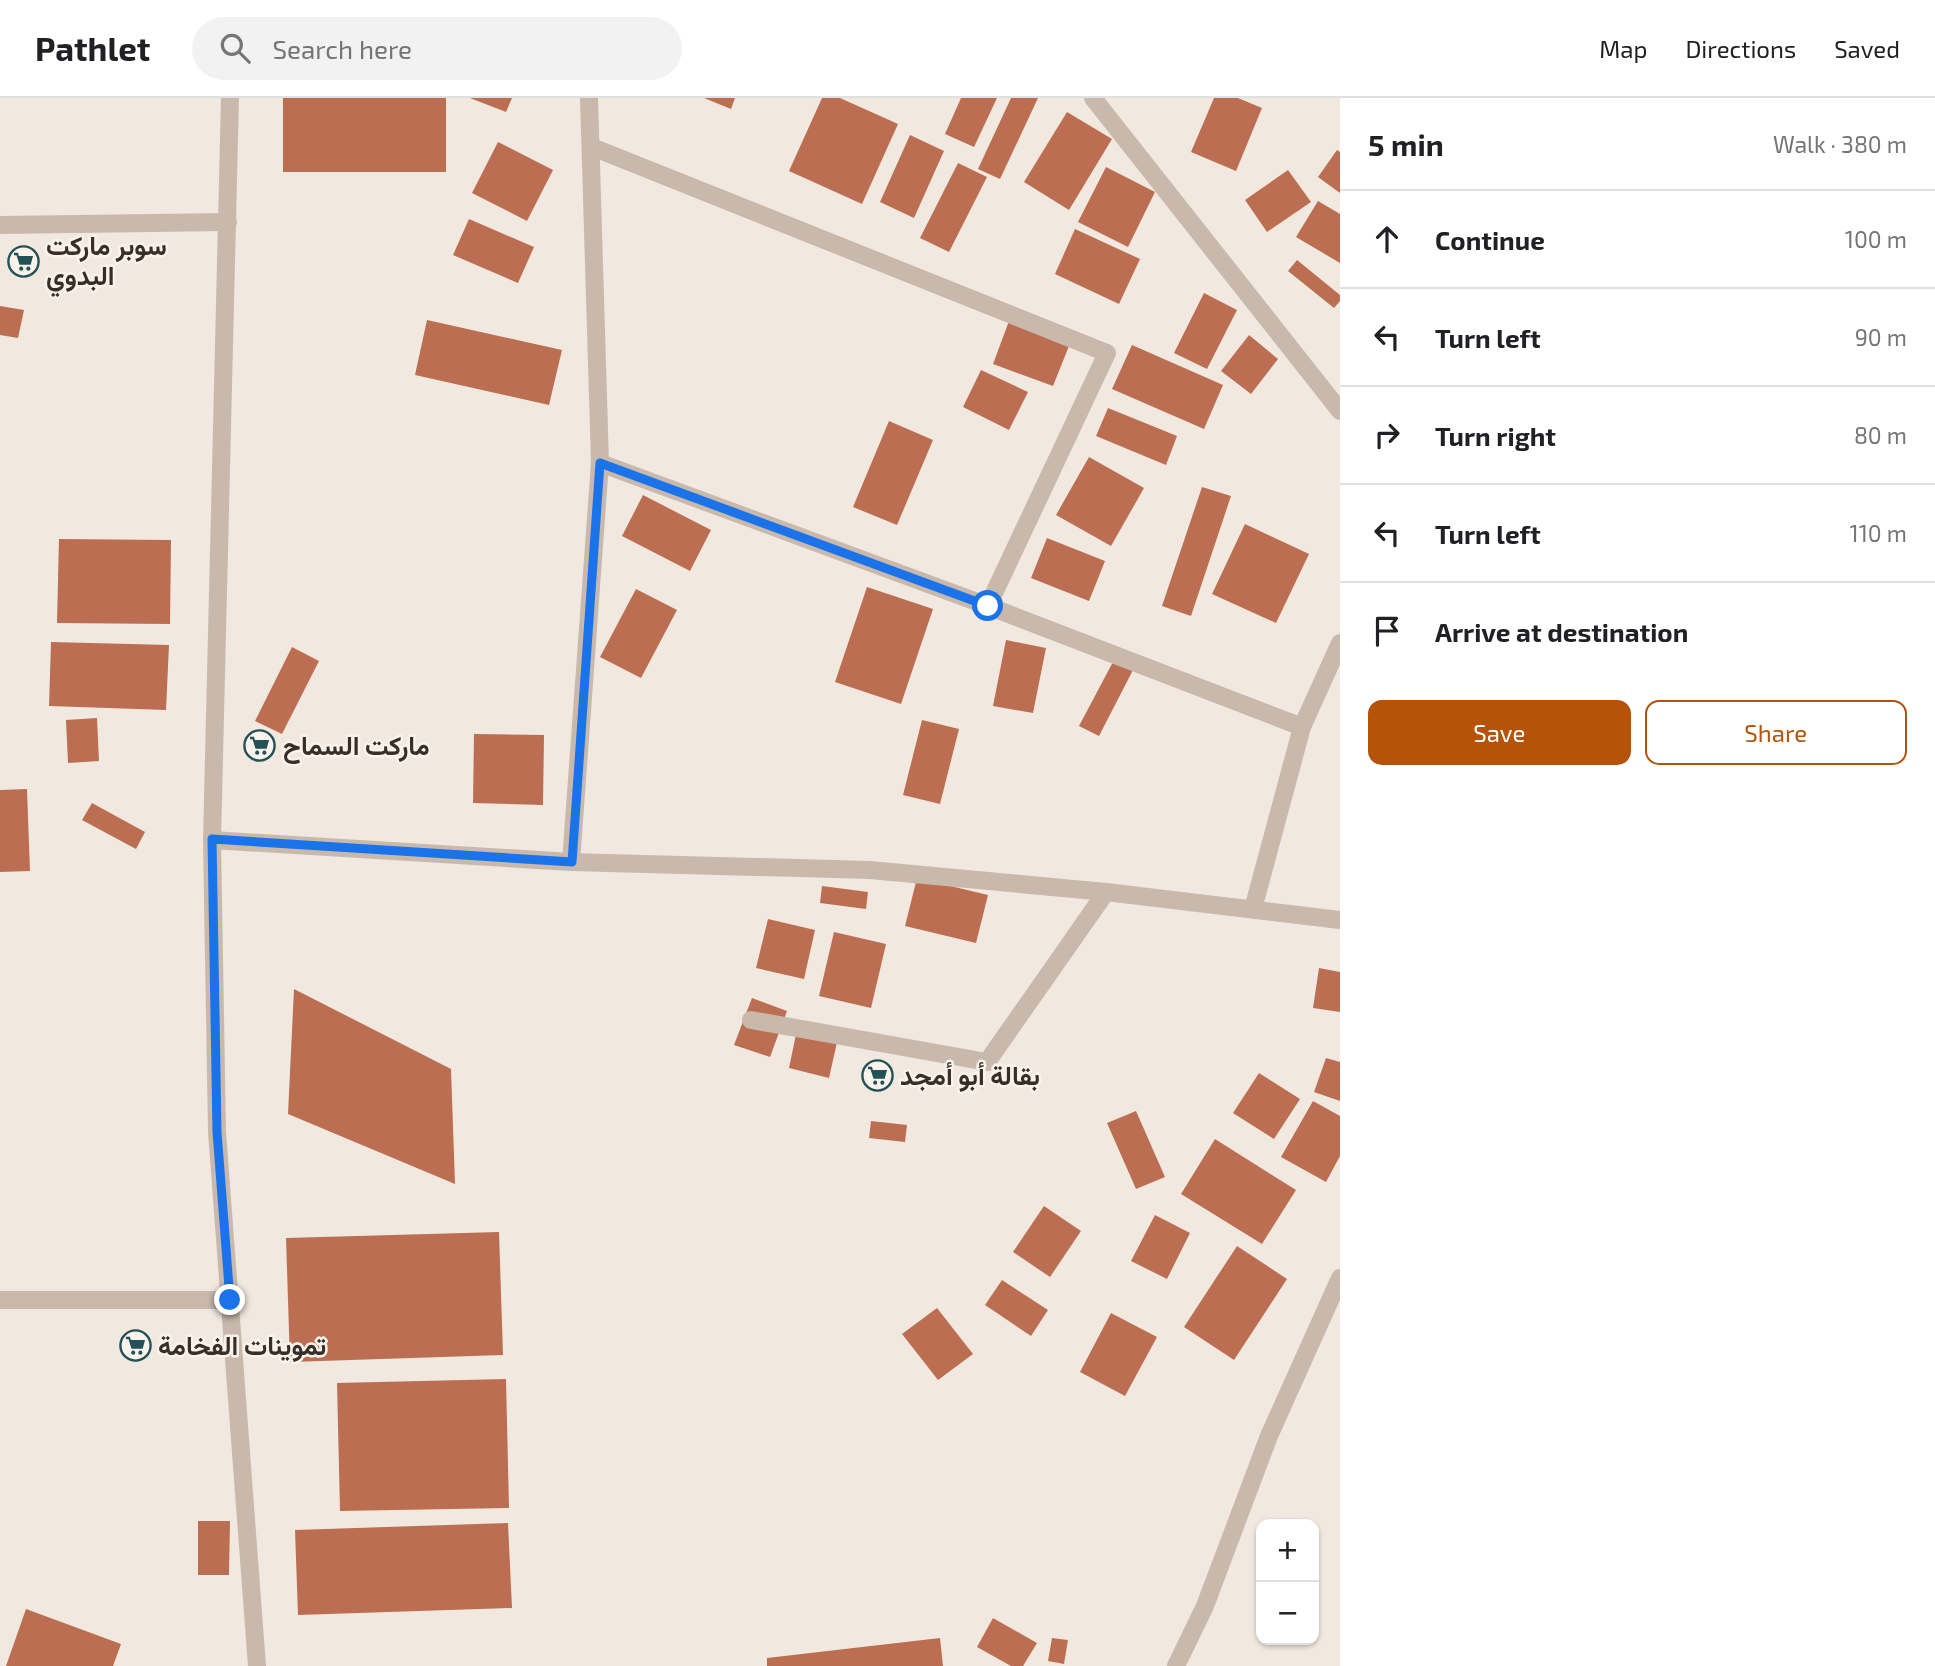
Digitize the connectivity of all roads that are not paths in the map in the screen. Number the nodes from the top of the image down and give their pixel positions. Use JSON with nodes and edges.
{"nodes":[{"id":1,"x":230,"y":98,"type":"edge"},
{"id":2,"x":589,"y":98,"type":"edge"},
{"id":3,"x":1093,"y":98,"type":"edge"},
{"id":4,"x":592,"y":147,"type":"junction"},
{"id":5,"x":228,"y":222,"type":"junction"},
{"id":6,"x":0,"y":225,"type":"edge"},
{"id":7,"x":1340,"y":411,"type":"edge"},
{"id":8,"x":600,"y":463,"type":"junction"},
{"id":9,"x":988,"y":606,"type":"junction"},
{"id":10,"x":1340,"y":643,"type":"edge"},
{"id":11,"x":1302,"y":727,"type":"junction"},
{"id":12,"x":212,"y":839,"type":"junction"},
{"id":13,"x":572,"y":862,"type":"junction"},
{"id":14,"x":1106,"y":892,"type":"junction"},
{"id":15,"x":1253,"y":909,"type":"junction"},
{"id":16,"x":1340,"y":920,"type":"edge"},
{"id":17,"x":751,"y":1020,"type":"dead end"},
{"id":18,"x":1340,"y":1278,"type":"edge"},
{"id":19,"x":0,"y":1300,"type":"edge"},
{"id":20,"x":230,"y":1300,"type":"junction"},
{"id":21,"x":257,"y":1666,"type":"edge"},
{"id":22,"x":1177,"y":1666,"type":"edge"}],
"edges":[{"from":1,"to":5,"type":"street"},
{"from":2,"to":4,"type":"street"},
{"from":3,"to":7,"type":"street"},
{"from":4,"to":8,"type":"street"},
{"from":4,"to":9,"type":"street"},
{"from":5,"to":6,"type":"street"},
{"from":5,"to":12,"type":"street"},
{"from":8,"to":9,"type":"street"},
{"from":8,"to":13,"type":"street"},
{"from":9,"to":11,"type":"street"},
{"from":10,"to":11,"type":"street"},
{"from":11,"to":15,"type":"street"},
{"from":12,"to":13,"type":"street"},
{"from":12,"to":20,"type":"street"},
{"from":13,"to":14,"type":"street"},
{"from":14,"to":15,"type":"street"},
{"from":14,"to":17,"type":"street"},
{"from":15,"to":16,"type":"street"},
{"from":18,"to":22,"type":"street"},
{"from":19,"to":20,"type":"street"},
{"from":20,"to":21,"type":"street"}]}
